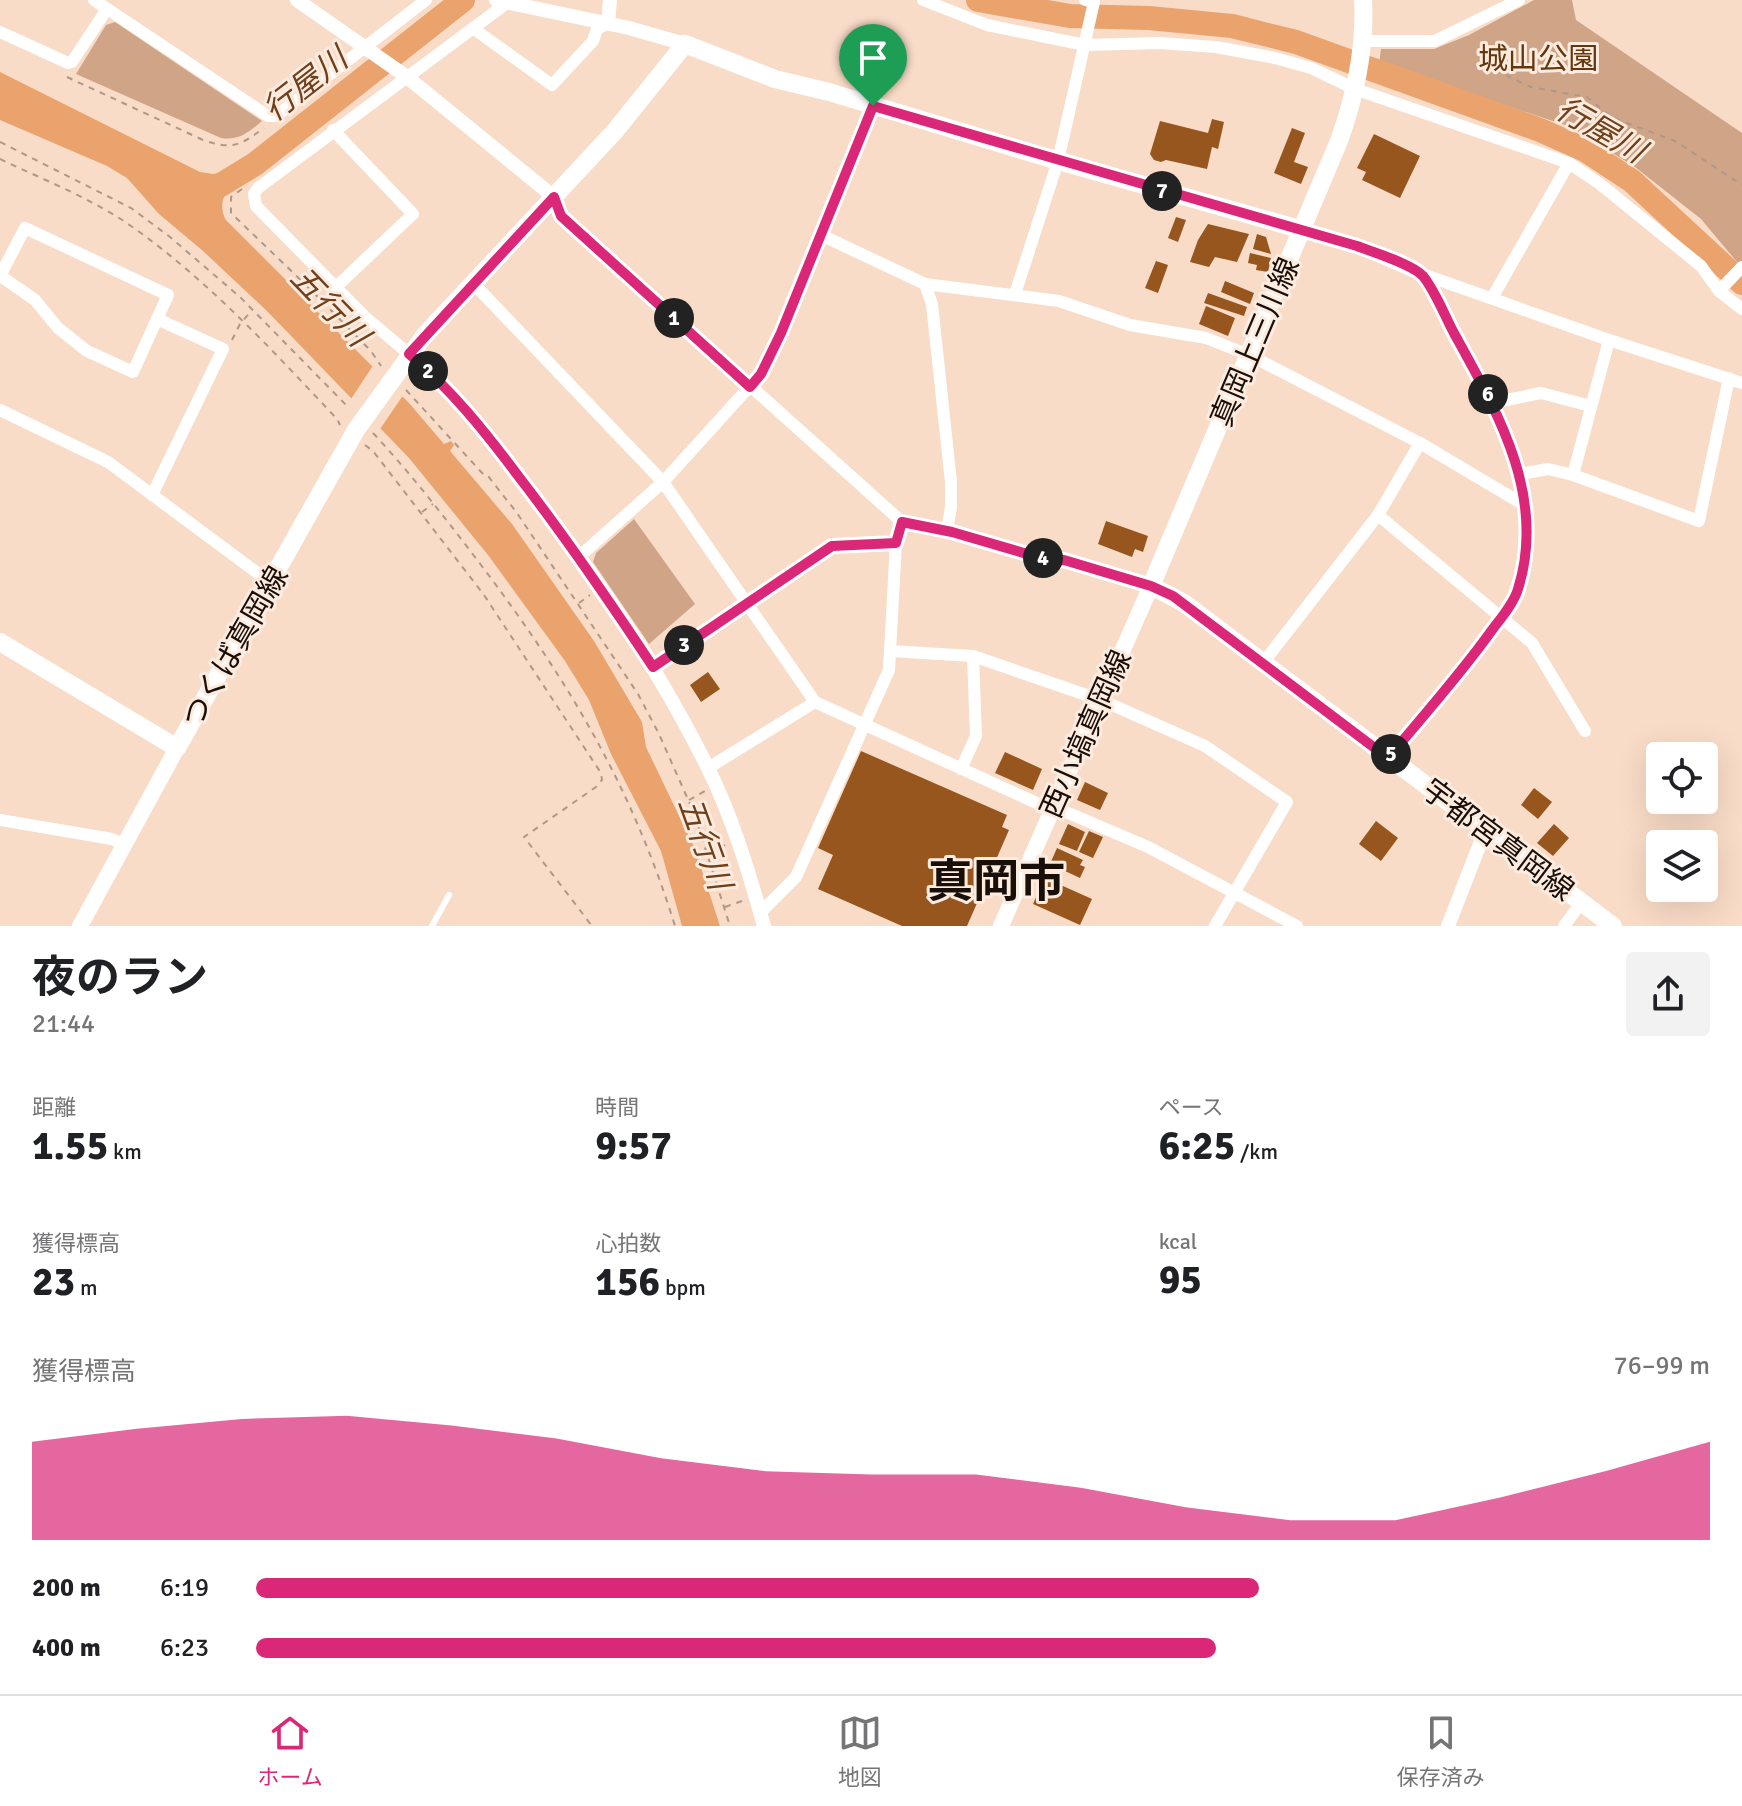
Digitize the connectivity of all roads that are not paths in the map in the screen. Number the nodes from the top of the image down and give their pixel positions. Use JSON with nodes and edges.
{"nodes":[{"id":1,"x":94,"y":0,"type":"edge"},
{"id":2,"x":297,"y":0,"type":"edge"},
{"id":3,"x":426,"y":0,"type":"edge"},
{"id":4,"x":610,"y":0,"type":"edge"},
{"id":5,"x":923,"y":0,"type":"edge"},
{"id":6,"x":1363,"y":0,"type":"edge"},
{"id":7,"x":1519,"y":0,"type":"edge"},
{"id":8,"x":505,"y":1,"type":"edge"},
{"id":9,"x":1089,"y":3,"type":"edge"},
{"id":10,"x":107,"y":9,"type":"junction"},
{"id":11,"x":608,"y":23,"type":"junction"},
{"id":12,"x":474,"y":29,"type":"junction"},
{"id":13,"x":0,"y":32,"type":"edge"},
{"id":14,"x":1085,"y":42,"type":"junction"},
{"id":15,"x":685,"y":44,"type":"junction"},
{"id":16,"x":1362,"y":48,"type":"junction"},
{"id":17,"x":371,"y":50,"type":"junction"},
{"id":18,"x":403,"y":74,"type":"junction"},
{"id":19,"x":1356,"y":84,"type":"junction"},
{"id":20,"x":873,"y":106,"type":"junction"},
{"id":21,"x":333,"y":130,"type":"junction"},
{"id":22,"x":1058,"y":161,"type":"junction"},
{"id":23,"x":1569,"y":163,"type":"junction"},
{"id":24,"x":554,"y":197,"type":"junction"},
{"id":25,"x":1303,"y":230,"type":"junction"},
{"id":26,"x":821,"y":235,"type":"junction"},
{"id":27,"x":1742,"y":267,"type":"edge"},
{"id":28,"x":1422,"y":274,"type":"junction"},
{"id":29,"x":1,"y":277,"type":"edge"},
{"id":30,"x":473,"y":283,"type":"junction"},
{"id":31,"x":925,"y":284,"type":"junction"},
{"id":32,"x":336,"y":287,"type":"junction"},
{"id":33,"x":1719,"y":291,"type":"junction"},
{"id":34,"x":1015,"y":294,"type":"junction"},
{"id":35,"x":1492,"y":298,"type":"junction"},
{"id":36,"x":1742,"y":309,"type":"edge"},
{"id":37,"x":157,"y":319,"type":"junction"},
{"id":38,"x":1609,"y":340,"type":"junction"},
{"id":39,"x":1249,"y":355,"type":"junction"},
{"id":40,"x":407,"y":358,"type":"junction"},
{"id":41,"x":1736,"y":381,"type":"edge"},
{"id":42,"x":750,"y":387,"type":"junction"},
{"id":43,"x":1492,"y":403,"type":"junction"},
{"id":44,"x":1591,"y":406,"type":"junction"},
{"id":45,"x":3,"y":416,"type":"edge"},
{"id":46,"x":1420,"y":443,"type":"junction"},
{"id":47,"x":1520,"y":474,"type":"junction"},
{"id":48,"x":1573,"y":475,"type":"junction"},
{"id":49,"x":663,"y":482,"type":"junction"},
{"id":50,"x":152,"y":495,"type":"junction"},
{"id":51,"x":1526,"y":506,"type":"junction"},
{"id":52,"x":1378,"y":515,"type":"junction"},
{"id":53,"x":902,"y":522,"type":"junction"},
{"id":54,"x":947,"y":531,"type":"junction"},
{"id":55,"x":896,"y":543,"type":"junction"},
{"id":56,"x":580,"y":556,"type":"junction"},
{"id":57,"x":1064,"y":560,"type":"joint"},
{"id":58,"x":271,"y":583,"type":"junction"},
{"id":59,"x":1151,"y":586,"type":"junction"},
{"id":60,"x":747,"y":603,"type":"junction"},
{"id":61,"x":1502,"y":615,"type":"junction"},
{"id":62,"x":0,"y":642,"type":"edge"},
{"id":63,"x":890,"y":651,"type":"junction"},
{"id":64,"x":973,"y":656,"type":"junction"},
{"id":65,"x":1263,"y":663,"type":"junction"},
{"id":66,"x":653,"y":667,"type":"junction"},
{"id":67,"x":1101,"y":700,"type":"junction"},
{"id":68,"x":815,"y":702,"type":"junction"},
{"id":69,"x":864,"y":725,"type":"junction"},
{"id":70,"x":1585,"y":731,"type":"dead end"},
{"id":71,"x":177,"y":748,"type":"junction"},
{"id":72,"x":1388,"y":758,"type":"junction"},
{"id":73,"x":708,"y":768,"type":"junction"},
{"id":74,"x":961,"y":769,"type":"junction"},
{"id":75,"x":1052,"y":810,"type":"junction"},
{"id":76,"x":0,"y":820,"type":"edge"},
{"id":77,"x":1485,"y":831,"type":"junction"},
{"id":78,"x":125,"y":845,"type":"junction"},
{"id":79,"x":1232,"y":893,"type":"junction"},
{"id":80,"x":449,"y":895,"type":"dead end"},
{"id":81,"x":1581,"y":903,"type":"junction"},
{"id":82,"x":762,"y":920,"type":"edge"},
{"id":83,"x":80,"y":926,"type":"edge"},
{"id":84,"x":432,"y":926,"type":"edge"},
{"id":85,"x":1001,"y":926,"type":"edge"},
{"id":86,"x":1215,"y":926,"type":"edge"},
{"id":87,"x":1297,"y":926,"type":"edge"},
{"id":88,"x":1448,"y":926,"type":"edge"},
{"id":89,"x":1564,"y":926,"type":"edge"},
{"id":90,"x":1613,"y":926,"type":"edge"}],
"edges":[{"from":1,"to":10,"type":"street"},
{"from":2,"to":17,"type":"street"},
{"from":3,"to":17,"type":"street"},
{"from":4,"to":11,"type":"street"},
{"from":5,"to":14,"type":"street"},
{"from":6,"to":16,"type":"main road","name":"真岡上三川線"},
{"from":7,"to":16,"type":"street"},
{"from":8,"to":11,"type":"street"},
{"from":8,"to":12,"type":"street"},
{"from":9,"to":14,"type":"street"},
{"from":10,"to":13,"type":"street"},
{"from":10,"to":17,"type":"street"},
{"from":11,"to":12,"type":"street"},
{"from":11,"to":15,"type":"street"},
{"from":12,"to":18,"type":"street"},
{"from":14,"to":19,"type":"street"},
{"from":14,"to":22,"type":"street"},
{"from":15,"to":20,"type":"main road"},
{"from":15,"to":24,"type":"main road","name":"つくば真岡線"},
{"from":16,"to":19,"type":"main road","name":"真岡上三川線"},
{"from":17,"to":18,"type":"street"},
{"from":18,"to":21,"type":"street"},
{"from":18,"to":24,"type":"street"},
{"from":19,"to":23,"type":"street"},
{"from":19,"to":25,"type":"main road","name":"真岡上三川線"},
{"from":20,"to":22,"type":"main road"},
{"from":20,"to":26,"type":"street"},
{"from":21,"to":32,"type":"street"},
{"from":21,"to":32,"type":"street"},
{"from":22,"to":25,"type":"main road"},
{"from":22,"to":34,"type":"street"},
{"from":23,"to":33,"type":"street"},
{"from":23,"to":35,"type":"street"},
{"from":24,"to":30,"type":"main road","name":"つくば真岡線"},
{"from":24,"to":42,"type":"street"},
{"from":25,"to":28,"type":"street"},
{"from":25,"to":39,"type":"main road","name":"真岡上三川線"},
{"from":26,"to":31,"type":"street"},
{"from":26,"to":42,"type":"street"},
{"from":27,"to":33,"type":"street"},
{"from":28,"to":35,"type":"street"},
{"from":28,"to":43,"type":"street"},
{"from":29,"to":37,"type":"street"},
{"from":29,"to":37,"type":"street"},
{"from":30,"to":40,"type":"main road","name":"つくば真岡線"},
{"from":30,"to":49,"type":"street"},
{"from":31,"to":34,"type":"street"},
{"from":31,"to":54,"type":"street"},
{"from":32,"to":40,"type":"street"},
{"from":33,"to":36,"type":"street"},
{"from":34,"to":39,"type":"street"},
{"from":35,"to":38,"type":"street"},
{"from":37,"to":50,"type":"street"},
{"from":38,"to":41,"type":"street"},
{"from":38,"to":44,"type":"street"},
{"from":39,"to":46,"type":"street"},
{"from":39,"to":59,"type":"main road","name":"真岡上三川線"},
{"from":40,"to":56,"type":"street"},
{"from":40,"to":58,"type":"main road","name":"つくば真岡線"},
{"from":41,"to":48,"type":"street"},
{"from":42,"to":49,"type":"street"},
{"from":42,"to":53,"type":"street"},
{"from":43,"to":44,"type":"street"},
{"from":43,"to":47,"type":"street"},
{"from":44,"to":48,"type":"street"},
{"from":45,"to":50,"type":"street"},
{"from":46,"to":51,"type":"street"},
{"from":46,"to":52,"type":"street"},
{"from":47,"to":48,"type":"street"},
{"from":47,"to":51,"type":"street"},
{"from":49,"to":56,"type":"street"},
{"from":49,"to":60,"type":"street"},
{"from":50,"to":58,"type":"street"},
{"from":51,"to":61,"type":"street"},
{"from":52,"to":61,"type":"street"},
{"from":52,"to":65,"type":"street"},
{"from":53,"to":54,"type":"street"},
{"from":53,"to":55,"type":"street"},
{"from":54,"to":57,"type":"street"},
{"from":55,"to":60,"type":"street"},
{"from":55,"to":63,"type":"street"},
{"from":56,"to":66,"type":"street"},
{"from":57,"to":59,"type":"street"},
{"from":58,"to":71,"type":"main road","name":"つくば真岡線"},
{"from":59,"to":65,"type":"main road","name":"宇都宮真岡線"},
{"from":59,"to":67,"type":"main road","name":"西小塙真岡線"},
{"from":60,"to":66,"type":"street"},
{"from":60,"to":68,"type":"street"},
{"from":61,"to":70,"type":"street"},
{"from":61,"to":72,"type":"street"},
{"from":62,"to":71,"type":"main road","name":"つくば真岡線"},
{"from":63,"to":64,"type":"street"},
{"from":63,"to":69,"type":"street"},
{"from":64,"to":67,"type":"street"},
{"from":64,"to":74,"type":"street"},
{"from":65,"to":72,"type":"main road","name":"宇都宮真岡線"},
{"from":66,"to":73,"type":"street"},
{"from":67,"to":75,"type":"main road","name":"西小塙真岡線"},
{"from":67,"to":79,"type":"street"},
{"from":68,"to":69,"type":"street"},
{"from":68,"to":73,"type":"street"},
{"from":69,"to":74,"type":"street"},
{"from":69,"to":82,"type":"street"},
{"from":71,"to":78,"type":"main road"},
{"from":72,"to":77,"type":"main road","name":"宇都宮真岡線"},
{"from":73,"to":82,"type":"street"},
{"from":74,"to":75,"type":"street"},
{"from":75,"to":79,"type":"street"},
{"from":75,"to":85,"type":"main road","name":"西小塙真岡線"},
{"from":76,"to":78,"type":"street"},
{"from":77,"to":81,"type":"main road","name":"宇都宮真岡線"},
{"from":77,"to":88,"type":"street"},
{"from":78,"to":83,"type":"main road"},
{"from":79,"to":86,"type":"street"},
{"from":79,"to":87,"type":"street"},
{"from":80,"to":84,"type":"lane"},
{"from":81,"to":89,"type":"street"},
{"from":81,"to":90,"type":"main road","name":"宇都宮真岡線"}]}
